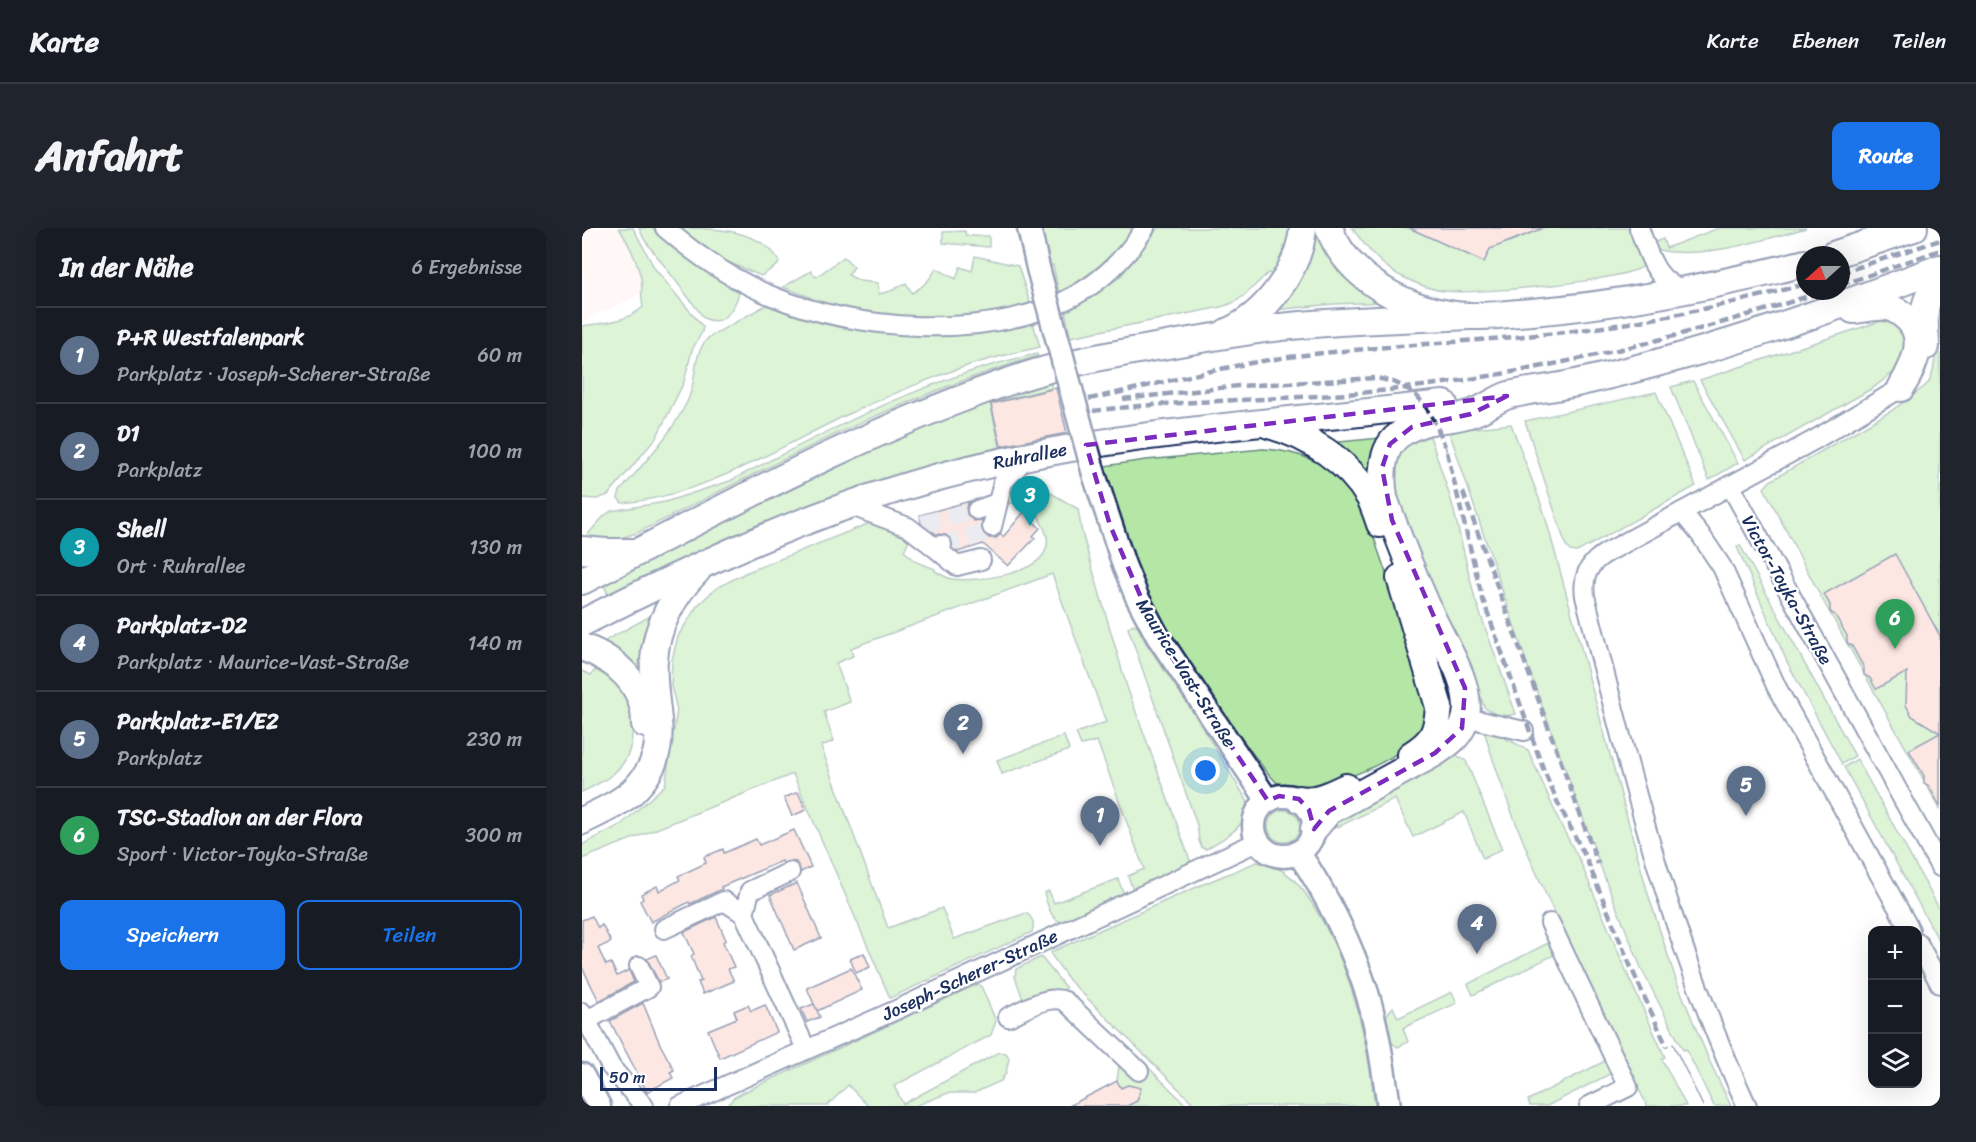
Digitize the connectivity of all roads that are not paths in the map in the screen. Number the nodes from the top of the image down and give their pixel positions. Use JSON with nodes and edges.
{"nodes":[{"id":1,"x":665,"y":228,"type":"edge"},
{"id":2,"x":1029,"y":228,"type":"edge"},
{"id":3,"x":1145,"y":228,"type":"edge"},
{"id":4,"x":1303,"y":228,"type":"edge"},
{"id":5,"x":1329,"y":228,"type":"edge"},
{"id":6,"x":1639,"y":228,"type":"edge"},
{"id":7,"x":1914,"y":228,"type":"edge"},
{"id":8,"x":1850,"y":249,"type":"edge"},
{"id":9,"x":1796,"y":265,"type":"edge"},
{"id":10,"x":1940,"y":268,"type":"edge"},
{"id":11,"x":1940,"y":284,"type":"edge"},
{"id":12,"x":1690,"y":290,"type":"junction"},
{"id":13,"x":1814,"y":315,"type":"junction"},
{"id":14,"x":1469,"y":316,"type":"junction"},
{"id":15,"x":1219,"y":336,"type":"junction"},
{"id":16,"x":1901,"y":388,"type":"junction"},
{"id":17,"x":1507,"y":396,"type":"junction"},
{"id":18,"x":1260,"y":422,"type":"junction"},
{"id":19,"x":1028,"y":456,"type":"junction"},
{"id":20,"x":1730,"y":485,"type":"junction"},
{"id":21,"x":998,"y":503,"type":"junction"},
{"id":22,"x":849,"y":505,"type":"junction"},
{"id":23,"x":977,"y":510,"type":"tunnel mouth"},
{"id":24,"x":1682,"y":512,"type":"junction"},
{"id":25,"x":992,"y":527,"type":"dead end"},
{"id":26,"x":582,"y":550,"type":"edge"},
{"id":27,"x":643,"y":550,"type":"junction"},
{"id":28,"x":981,"y":560,"type":"dead end"},
{"id":29,"x":710,"y":561,"type":"junction"},
{"id":30,"x":582,"y":581,"type":"edge"},
{"id":31,"x":582,"y":623,"type":"edge"},
{"id":32,"x":582,"y":647,"type":"edge"},
{"id":33,"x":1481,"y":721,"type":"dead end"},
{"id":34,"x":1524,"y":731,"type":"dead end"},
{"id":35,"x":1299,"y":799,"type":"junction"},
{"id":36,"x":1268,"y":801,"type":"junction"},
{"id":37,"x":582,"y":805,"type":"edge"},
{"id":38,"x":582,"y":821,"type":"edge"},
{"id":39,"x":1314,"y":830,"type":"junction"},
{"id":40,"x":1258,"y":841,"type":"junction"},
{"id":41,"x":1298,"y":852,"type":"junction"},
{"id":42,"x":1940,"y":867,"type":"edge"},
{"id":43,"x":790,"y":872,"type":"dead end"},
{"id":44,"x":744,"y":914,"type":"junction"},
{"id":45,"x":1550,"y":923,"type":"dead end"},
{"id":46,"x":1909,"y":926,"type":"edge"},
{"id":47,"x":664,"y":928,"type":"dead end"},
{"id":48,"x":1922,"y":952,"type":"edge"},
{"id":49,"x":639,"y":966,"type":"dead end"},
{"id":50,"x":1940,"y":984,"type":"edge"},
{"id":51,"x":584,"y":1016,"type":"edge"},
{"id":52,"x":1008,"y":1017,"type":"dead end"},
{"id":53,"x":806,"y":1049,"type":"junction"},
{"id":54,"x":1139,"y":1071,"type":"dead end"},
{"id":55,"x":582,"y":1075,"type":"edge"},
{"id":56,"x":599,"y":1106,"type":"edge"},
{"id":57,"x":644,"y":1106,"type":"edge"},
{"id":58,"x":680,"y":1106,"type":"edge"},
{"id":59,"x":1389,"y":1106,"type":"edge"},
{"id":60,"x":1589,"y":1106,"type":"edge"},
{"id":61,"x":1747,"y":1106,"type":"edge"}],
"edges":[{"from":1,"to":3,"type":"street"},
{"from":2,"to":36,"type":"main road","name":"Maurice-Vast-Straße","bridge":true},
{"from":4,"to":15,"type":"highway"},
{"from":5,"to":14,"type":"highway"},
{"from":6,"to":12,"type":"street"},
{"from":7,"to":8,"type":"highway"},
{"from":9,"to":12,"type":"highway"},
{"from":10,"to":13,"type":"highway"},
{"from":11,"to":16,"type":"highway"},
{"from":12,"to":14,"type":"highway"},
{"from":13,"to":16,"type":"highway"},
{"from":13,"to":17,"type":"highway"},
{"from":14,"to":15,"type":"highway"},
{"from":15,"to":27,"type":"highway"},
{"from":16,"to":20,"type":"street"},
{"from":17,"to":18,"type":"highway","name":"Ruhrallee"},
{"from":17,"to":39,"type":"highway"},
{"from":18,"to":19,"type":"highway","name":"Ruhrallee"},
{"from":18,"to":35,"type":"highway"},
{"from":19,"to":21,"type":"street"},
{"from":19,"to":22,"type":"highway","name":"Ruhrallee"},
{"from":20,"to":24,"type":"street"},
{"from":20,"to":42,"type":"street","name":"Victor-Toyka-Straße"},
{"from":21,"to":23,"type":"street"},
{"from":21,"to":25,"type":"street"},
{"from":22,"to":28,"type":"street"},
{"from":22,"to":29,"type":"highway","name":"Ruhrallee"},
{"from":24,"to":46,"type":"street"},
{"from":24,"to":61,"type":"street"},
{"from":26,"to":27,"type":"highway"},
{"from":27,"to":30,"type":"highway"},
{"from":29,"to":31,"type":"highway","name":"Ruhrallee"},
{"from":29,"to":38,"type":"highway"},
{"from":32,"to":37,"type":"highway"},
{"from":33,"to":34,"type":"street"},
{"from":35,"to":36,"type":"main road"},
{"from":35,"to":39,"type":"main road"},
{"from":36,"to":40,"type":"main road"},
{"from":39,"to":41,"type":"main road"},
{"from":40,"to":41,"type":"main road"},
{"from":40,"to":53,"type":"street","name":"Joseph-Scherer-Straße"},
{"from":41,"to":59,"type":"main road"},
{"from":43,"to":44,"type":"street"},
{"from":44,"to":47,"type":"street"},
{"from":44,"to":53,"type":"street"},
{"from":45,"to":60,"type":"street"},
{"from":48,"to":50,"type":"street"},
{"from":49,"to":51,"type":"street"},
{"from":51,"to":57,"type":"street"},
{"from":52,"to":54,"type":"street"},
{"from":53,"to":58,"type":"street","name":"Joseph-Scherer-Straße"},
{"from":55,"to":56,"type":"main road"}]}
